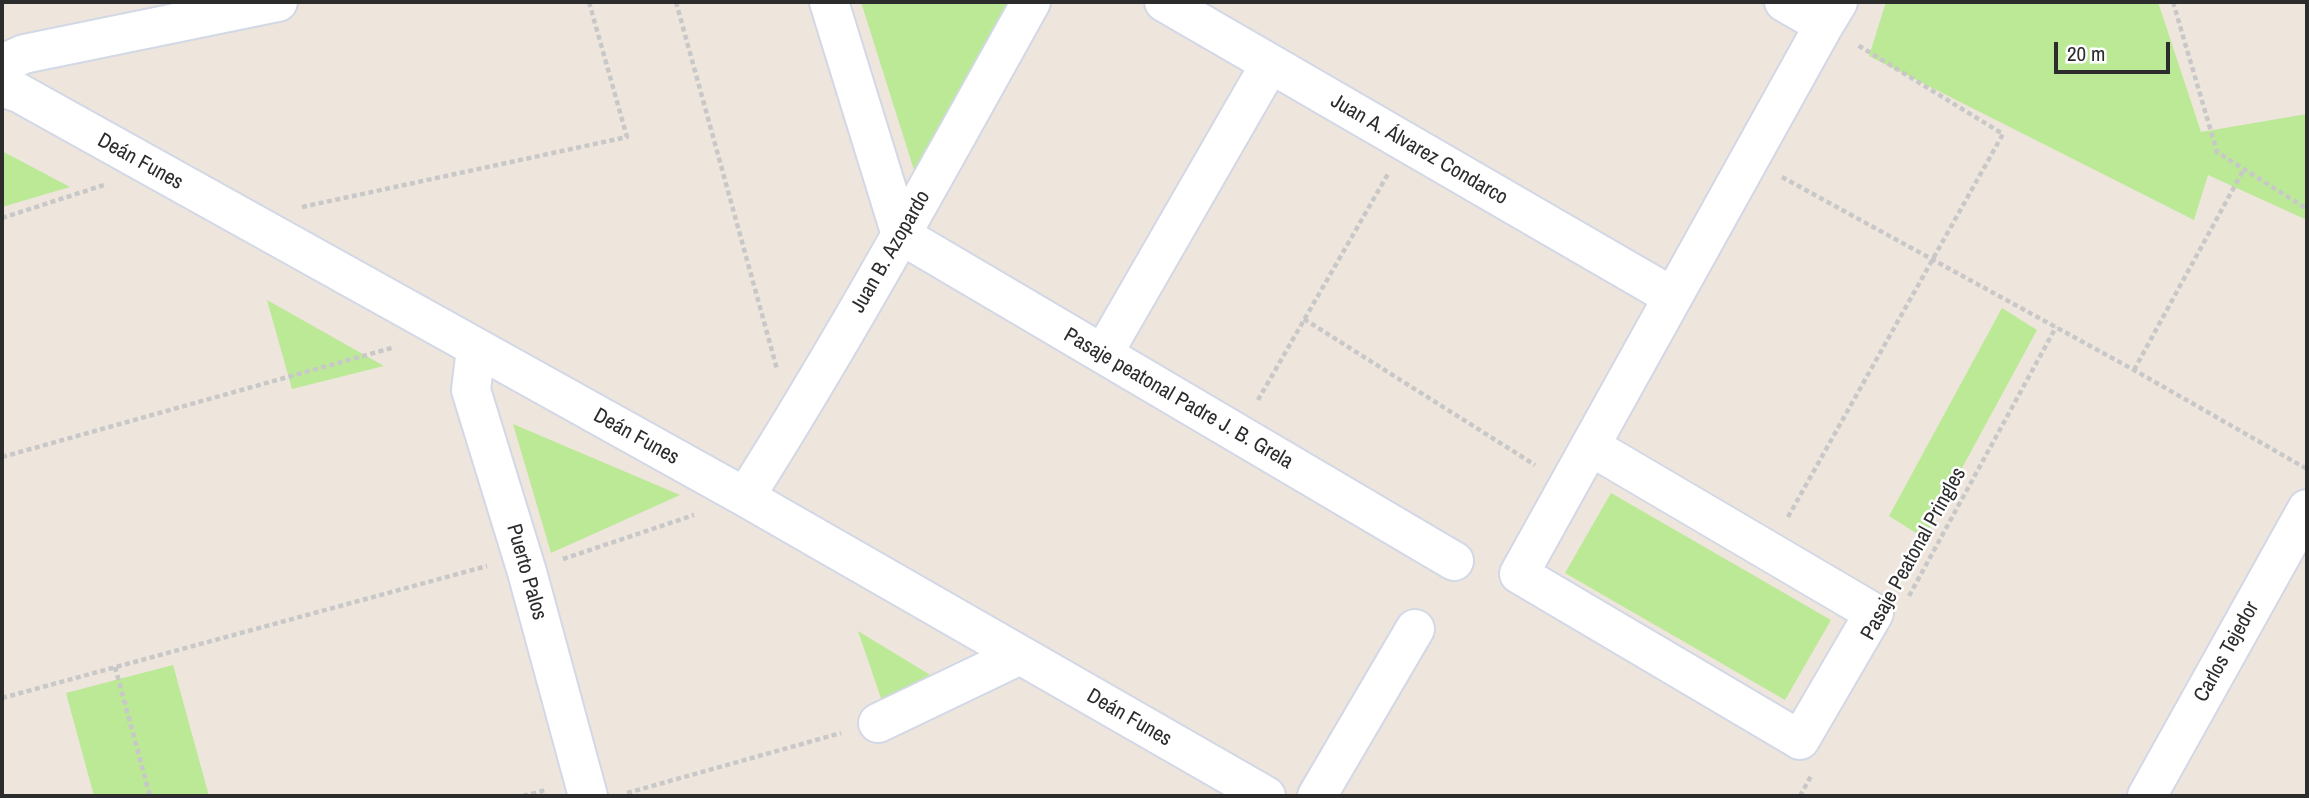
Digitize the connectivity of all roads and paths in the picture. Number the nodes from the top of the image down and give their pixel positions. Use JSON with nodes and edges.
{"nodes":[{"id":1,"x":278,"y":2,"type":"edge"},
{"id":2,"x":589,"y":2,"type":"edge"},
{"id":3,"x":676,"y":2,"type":"edge"},
{"id":4,"x":829,"y":2,"type":"edge"},
{"id":5,"x":1031,"y":2,"type":"edge"},
{"id":6,"x":1164,"y":2,"type":"edge"},
{"id":7,"x":1784,"y":2,"type":"edge"},
{"id":8,"x":2173,"y":2,"type":"edge"},
{"id":9,"x":1831,"y":13,"type":"edge"},
{"id":10,"x":2,"y":64,"type":"edge"},
{"id":11,"x":1270,"y":64,"type":"junction"},
{"id":12,"x":2,"y":87,"type":"edge"},
{"id":13,"x":1406,"y":142,"type":"junction"},
{"id":14,"x":1751,"y":160,"type":"junction"},
{"id":15,"x":2244,"y":169,"type":"junction"},
{"id":16,"x":153,"y":170,"type":"junction"},
{"id":17,"x":2307,"y":209,"type":"edge"},
{"id":18,"x":2,"y":218,"type":"edge"},
{"id":19,"x":243,"y":219,"type":"junction"},
{"id":20,"x":901,"y":236,"type":"junction"},
{"id":21,"x":1933,"y":258,"type":"junction"},
{"id":22,"x":1673,"y":297,"type":"junction"},
{"id":23,"x":1304,"y":319,"type":"junction"},
{"id":24,"x":2056,"y":327,"type":"junction"},
{"id":25,"x":462,"y":341,"type":"junction"},
{"id":26,"x":1103,"y":354,"type":"junction"},
{"id":27,"x":2134,"y":370,"type":"junction"},
{"id":28,"x":792,"y":424,"type":"junction"},
{"id":29,"x":1238,"y":434,"type":"junction"},
{"id":30,"x":1590,"y":446,"type":"junction"},
{"id":31,"x":2,"y":457,"type":"edge"},
{"id":32,"x":2307,"y":469,"type":"edge"},
{"id":33,"x":1568,"y":485,"type":"junction"},
{"id":34,"x":745,"y":497,"type":"junction"},
{"id":35,"x":2307,"y":509,"type":"edge"},
{"id":36,"x":1769,"y":552,"type":"junction"},
{"id":37,"x":1454,"y":561,"type":"dead end"},
{"id":38,"x":525,"y":564,"type":"junction"},
{"id":39,"x":1905,"y":604,"type":"dead end"},
{"id":40,"x":1415,"y":629,"type":"dead end"},
{"id":41,"x":1020,"y":655,"type":"junction"},
{"id":42,"x":115,"y":667,"type":"junction"},
{"id":43,"x":2,"y":698,"type":"edge"},
{"id":44,"x":878,"y":723,"type":"joint"},
{"id":45,"x":1813,"y":772,"type":"dead end"},
{"id":46,"x":150,"y":796,"type":"edge"},
{"id":47,"x":588,"y":796,"type":"edge"},
{"id":48,"x":616,"y":796,"type":"edge"},
{"id":49,"x":1266,"y":796,"type":"edge"},
{"id":50,"x":1317,"y":796,"type":"edge"},
{"id":51,"x":1800,"y":796,"type":"edge"},
{"id":52,"x":2147,"y":796,"type":"edge"}],
"edges":[{"from":1,"to":10,"type":"street"},
{"from":2,"to":19,"type":"path"},
{"from":3,"to":28,"type":"path"},
{"from":4,"to":20,"type":"street"},
{"from":5,"to":20,"type":"street","name":"Juan B. Azopardo"},
{"from":6,"to":11,"type":"street","name":"Juan A. Álvarez Condarco"},
{"from":7,"to":9,"type":"street"},
{"from":8,"to":15,"type":"path"},
{"from":9,"to":14,"type":"street"},
{"from":9,"to":21,"type":"path"},
{"from":11,"to":13,"type":"street","name":"Juan A. Álvarez Condarco"},
{"from":11,"to":26,"type":"street"},
{"from":12,"to":16,"type":"street","name":"Deán Funes"},
{"from":13,"to":22,"type":"street","name":"Juan A. Álvarez Condarco"},
{"from":13,"to":23,"type":"path"},
{"from":14,"to":21,"type":"path"},
{"from":14,"to":22,"type":"street"},
{"from":15,"to":17,"type":"path"},
{"from":15,"to":27,"type":"path"},
{"from":16,"to":18,"type":"path"},
{"from":16,"to":19,"type":"street","name":"Deán Funes"},
{"from":19,"to":25,"type":"street","name":"Deán Funes"},
{"from":20,"to":26,"type":"street","name":"Pasaje peatonal Padre J. B. Grela"},
{"from":20,"to":28,"type":"street","name":"Juan B. Azopardo"},
{"from":21,"to":24,"type":"path"},
{"from":21,"to":36,"type":"path"},
{"from":22,"to":30,"type":"street"},
{"from":23,"to":29,"type":"path"},
{"from":23,"to":33,"type":"path"},
{"from":24,"to":27,"type":"path"},
{"from":24,"to":39,"type":"path","name":"Pasaje Peatonal Pringles"},
{"from":25,"to":31,"type":"path"},
{"from":25,"to":34,"type":"street","name":"Deán Funes"},
{"from":25,"to":38,"type":"street","name":"Puerto Palos"},
{"from":26,"to":29,"type":"street","name":"Pasaje peatonal Padre J. B. Grela"},
{"from":27,"to":32,"type":"path"},
{"from":28,"to":34,"type":"street","name":"Juan B. Azopardo"},
{"from":29,"to":37,"type":"street","name":"Pasaje peatonal Padre J. B. Grela"},
{"from":30,"to":33,"type":"street"},
{"from":30,"to":36,"type":"street"},
{"from":33,"to":36,"type":"street"},
{"from":34,"to":38,"type":"path"},
{"from":34,"to":41,"type":"street","name":"Deán Funes"},
{"from":35,"to":52,"type":"street","name":"Carlos Tejedor"},
{"from":38,"to":42,"type":"path"},
{"from":38,"to":47,"type":"street","name":"Puerto Palos"},
{"from":40,"to":50,"type":"street"},
{"from":41,"to":44,"type":"street"},
{"from":41,"to":49,"type":"street","name":"Deán Funes"},
{"from":42,"to":43,"type":"path"},
{"from":42,"to":46,"type":"path"},
{"from":44,"to":48,"type":"path"},
{"from":45,"to":51,"type":"path"}]}
